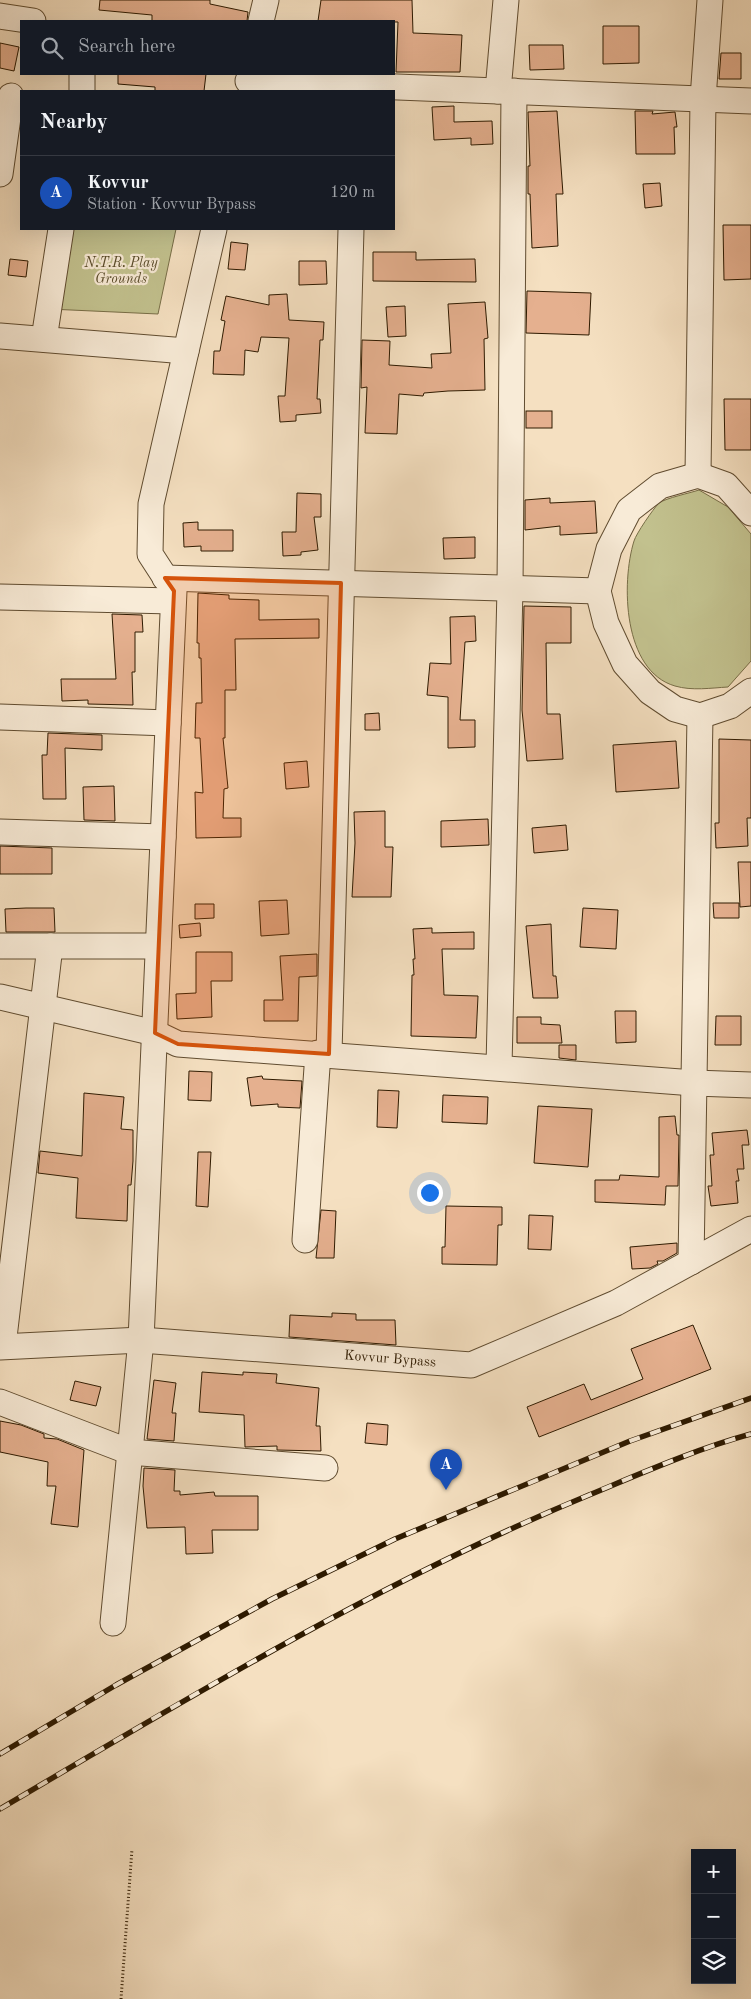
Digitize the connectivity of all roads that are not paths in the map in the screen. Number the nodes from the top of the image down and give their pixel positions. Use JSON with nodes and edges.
{"nodes":[{"id":1,"x":266,"y":0,"type":"edge"},
{"id":2,"x":506,"y":0,"type":"edge"},
{"id":3,"x":710,"y":0,"type":"edge"},
{"id":4,"x":261,"y":20,"type":"edge"},
{"id":5,"x":82,"y":75,"type":"edge"},
{"id":6,"x":248,"y":82,"type":"edge"},
{"id":7,"x":355,"y":88,"type":"edge"},
{"id":8,"x":82,"y":90,"type":"edge"},
{"id":9,"x":506,"y":91,"type":"junction"},
{"id":10,"x":11,"y":96,"type":"dead end"},
{"id":11,"x":703,"y":99,"type":"junction"},
{"id":12,"x":751,"y":101,"type":"edge"},
{"id":13,"x":0,"y":174,"type":"edge"},
{"id":14,"x":61,"y":230,"type":"edge"},
{"id":15,"x":214,"y":230,"type":"edge"},
{"id":16,"x":351,"y":230,"type":"edge"},
{"id":17,"x":0,"y":336,"type":"edge"},
{"id":18,"x":44,"y":339,"type":"junction"},
{"id":19,"x":186,"y":351,"type":"junction"},
{"id":20,"x":698,"y":475,"type":"junction"},
{"id":21,"x":751,"y":513,"type":"edge"},
{"id":22,"x":165,"y":578,"type":"junction"},
{"id":23,"x":341,"y":583,"type":"junction"},
{"id":24,"x":510,"y":588,"type":"junction"},
{"id":25,"x":598,"y":591,"type":"junction"},
{"id":26,"x":0,"y":597,"type":"edge"},
{"id":27,"x":173,"y":601,"type":"junction"},
{"id":28,"x":751,"y":691,"type":"edge"},
{"id":29,"x":700,"y":716,"type":"junction"},
{"id":30,"x":0,"y":717,"type":"edge"},
{"id":31,"x":168,"y":723,"type":"junction"},
{"id":32,"x":0,"y":832,"type":"edge"},
{"id":33,"x":163,"y":837,"type":"junction"},
{"id":34,"x":0,"y":946,"type":"edge"},
{"id":35,"x":50,"y":946,"type":"junction"},
{"id":36,"x":158,"y":946,"type":"junction"},
{"id":37,"x":0,"y":997,"type":"edge"},
{"id":38,"x":43,"y":1007,"type":"junction"},
{"id":39,"x":155,"y":1033,"type":"junction"},
{"id":40,"x":323,"y":1053,"type":"junction"},
{"id":41,"x":499,"y":1067,"type":"junction"},
{"id":42,"x":694,"y":1083,"type":"junction"},
{"id":43,"x":751,"y":1085,"type":"edge"},
{"id":44,"x":751,"y":1229,"type":"edge"},
{"id":45,"x":305,"y":1240,"type":"dead end"},
{"id":46,"x":691,"y":1262,"type":"junction"},
{"id":47,"x":141,"y":1340,"type":"junction"},
{"id":48,"x":2,"y":1346,"type":"edge"},
{"id":49,"x":0,"y":1402,"type":"edge"},
{"id":50,"x":130,"y":1452,"type":"junction"},
{"id":51,"x":325,"y":1468,"type":"dead end"},
{"id":52,"x":112,"y":1622,"type":"dead end"}],
"edges":[{"from":1,"to":4,"type":"street"},
{"from":2,"to":9,"type":"street"},
{"from":3,"to":11,"type":"street"},
{"from":5,"to":8,"type":"street"},
{"from":6,"to":7,"type":"street"},
{"from":7,"to":9,"type":"street"},
{"from":9,"to":11,"type":"street"},
{"from":9,"to":24,"type":"street"},
{"from":10,"to":13,"type":"street"},
{"from":11,"to":12,"type":"street"},
{"from":11,"to":20,"type":"street"},
{"from":14,"to":18,"type":"street"},
{"from":15,"to":19,"type":"street"},
{"from":16,"to":23,"type":"street"},
{"from":17,"to":18,"type":"street"},
{"from":18,"to":19,"type":"street"},
{"from":19,"to":22,"type":"street"},
{"from":20,"to":21,"type":"street"},
{"from":20,"to":25,"type":"street"},
{"from":22,"to":23,"type":"street"},
{"from":22,"to":27,"type":"street"},
{"from":23,"to":24,"type":"street"},
{"from":23,"to":40,"type":"street"},
{"from":24,"to":25,"type":"street"},
{"from":24,"to":41,"type":"street"},
{"from":25,"to":29,"type":"street"},
{"from":26,"to":27,"type":"street"},
{"from":27,"to":31,"type":"street"},
{"from":28,"to":29,"type":"street"},
{"from":29,"to":42,"type":"street"},
{"from":30,"to":31,"type":"street"},
{"from":31,"to":33,"type":"street"},
{"from":32,"to":33,"type":"street"},
{"from":33,"to":36,"type":"street"},
{"from":34,"to":35,"type":"street"},
{"from":35,"to":36,"type":"street"},
{"from":35,"to":38,"type":"street"},
{"from":36,"to":39,"type":"street"},
{"from":37,"to":38,"type":"street"},
{"from":38,"to":39,"type":"street"},
{"from":38,"to":48,"type":"street"},
{"from":39,"to":40,"type":"street"},
{"from":39,"to":47,"type":"street"},
{"from":40,"to":41,"type":"street"},
{"from":40,"to":45,"type":"street"},
{"from":41,"to":42,"type":"street"},
{"from":42,"to":43,"type":"street"},
{"from":42,"to":46,"type":"street"},
{"from":44,"to":46,"type":"street","name":"Kovvur Bypass"},
{"from":46,"to":47,"type":"street","name":"Kovvur Bypass"},
{"from":47,"to":48,"type":"street","name":"Kovvur Bypass"},
{"from":47,"to":50,"type":"street"},
{"from":49,"to":50,"type":"street"},
{"from":50,"to":51,"type":"street"},
{"from":50,"to":52,"type":"street"}]}
